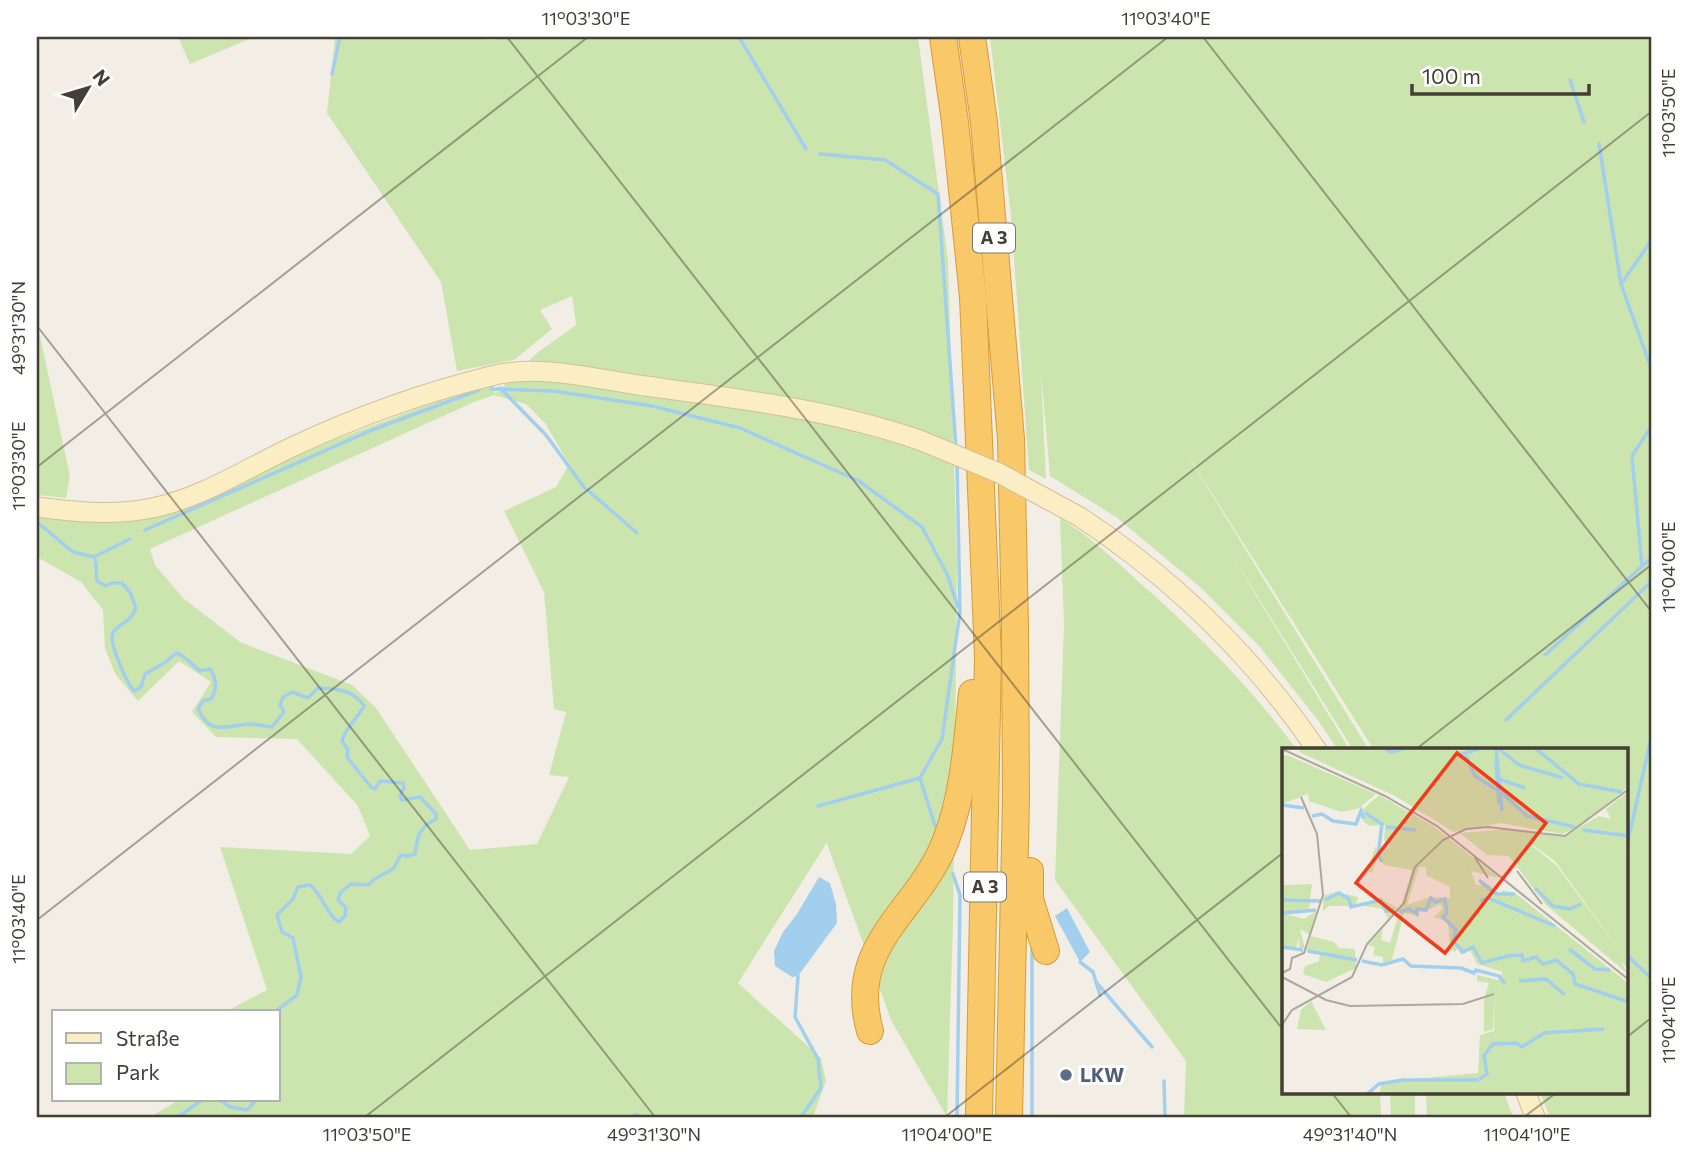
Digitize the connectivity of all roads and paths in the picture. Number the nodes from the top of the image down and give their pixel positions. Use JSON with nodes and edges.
{"nodes":[{"id":1,"x":943,"y":37,"type":"edge"},
{"id":2,"x":972,"y":37,"type":"edge"},
{"id":3,"x":37,"y":507,"type":"edge"},
{"id":4,"x":988,"y":657,"type":"junction"},
{"id":5,"x":1316,"y":748,"type":"edge"},
{"id":6,"x":1016,"y":800,"type":"junction"},
{"id":7,"x":1046,"y":951,"type":"dead end"},
{"id":8,"x":870,"y":1031,"type":"dead end"},
{"id":9,"x":1526,"y":1094,"type":"edge"},
{"id":10,"x":979,"y":1117,"type":"edge"},
{"id":11,"x":1009,"y":1117,"type":"edge"},
{"id":12,"x":1535,"y":1117,"type":"edge"}],
"edges":[{"from":1,"to":4,"type":"highway","number":"A 3"},
{"from":2,"to":6,"type":"highway","number":"A 3"},
{"from":3,"to":5,"type":"street","bridge":true},
{"from":4,"to":8,"type":"highway"},
{"from":4,"to":10,"type":"highway","number":"A 3"},
{"from":6,"to":7,"type":"highway"},
{"from":6,"to":11,"type":"highway","number":"A 3"},
{"from":9,"to":12,"type":"street"}]}
